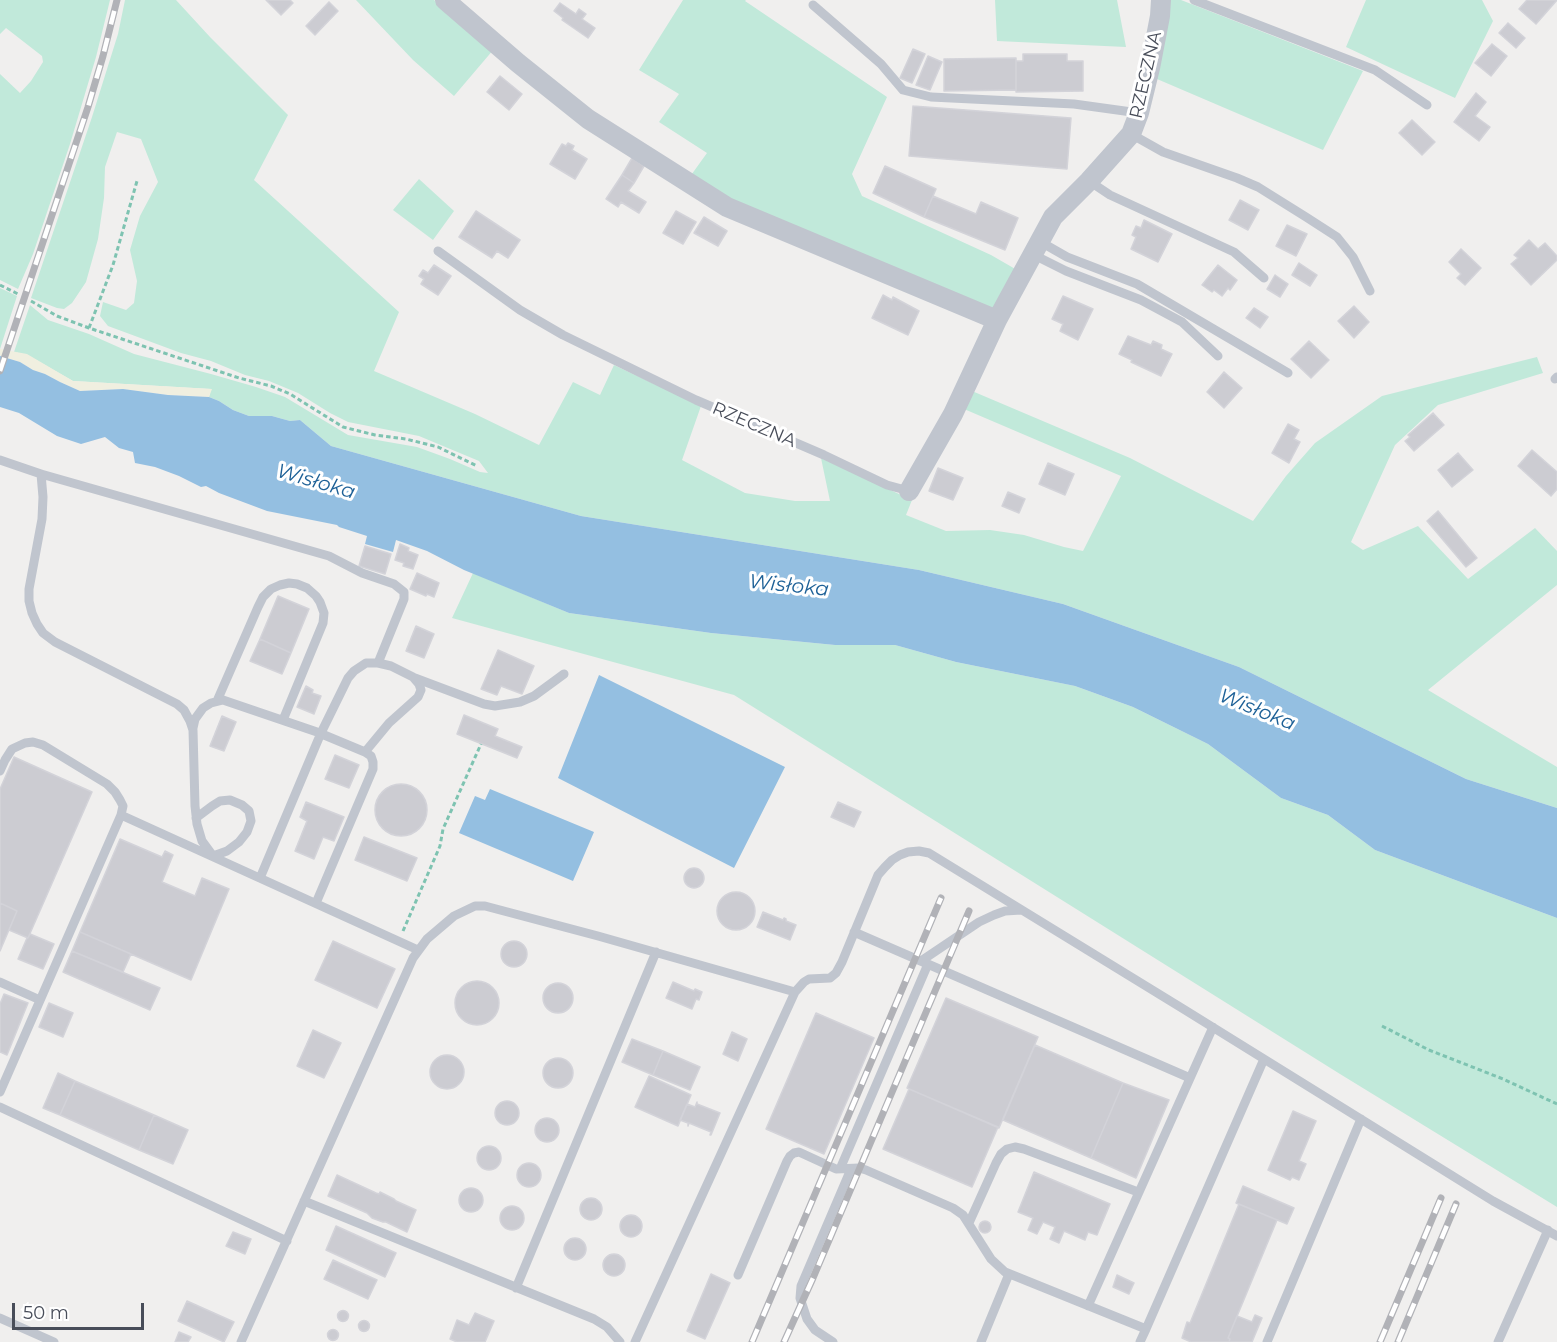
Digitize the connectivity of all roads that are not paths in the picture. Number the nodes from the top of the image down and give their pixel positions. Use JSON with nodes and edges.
{"nodes":[{"id":1,"x":445,"y":0,"type":"edge"},
{"id":2,"x":1161,"y":0,"type":"edge"},
{"id":3,"x":1194,"y":0,"type":"edge"},
{"id":4,"x":813,"y":5,"type":"dead end"},
{"id":5,"x":1427,"y":105,"type":"dead end"},
{"id":6,"x":1139,"y":113,"type":"junction"},
{"id":7,"x":1131,"y":134,"type":"junction"},
{"id":8,"x":1089,"y":181,"type":"junction"},
{"id":9,"x":1036,"y":247,"type":"junction"},
{"id":10,"x":438,"y":251,"type":"dead end"},
{"id":11,"x":1264,"y":278,"type":"dead end"},
{"id":12,"x":1370,"y":291,"type":"dead end"},
{"id":13,"x":997,"y":320,"type":"junction"},
{"id":14,"x":1218,"y":356,"type":"dead end"},
{"id":15,"x":1288,"y":373,"type":"dead end"},
{"id":16,"x":0,"y":460,"type":"edge"},
{"id":17,"x":41,"y":474,"type":"junction"},
{"id":18,"x":909,"y":491,"type":"joint"},
{"id":19,"x":378,"y":663,"type":"junction"},
{"id":20,"x":564,"y":674,"type":"dead end"},
{"id":21,"x":413,"y":677,"type":"junction"},
{"id":22,"x":217,"y":701,"type":"junction"},
{"id":23,"x":283,"y":720,"type":"junction"},
{"id":24,"x":193,"y":730,"type":"junction"},
{"id":25,"x":321,"y":734,"type":"junction"},
{"id":26,"x":365,"y":752,"type":"junction"},
{"id":27,"x":0,"y":771,"type":"edge"},
{"id":28,"x":121,"y":815,"type":"junction"},
{"id":29,"x":196,"y":818,"type":"junction"},
{"id":30,"x":213,"y":856,"type":"junction"},
{"id":31,"x":260,"y":878,"type":"junction"},
{"id":32,"x":316,"y":903,"type":"junction"},
{"id":33,"x":1022,"y":910,"type":"junction"},
{"id":34,"x":854,"y":932,"type":"junction"},
{"id":35,"x":418,"y":950,"type":"junction"},
{"id":36,"x":656,"y":952,"type":"junction"},
{"id":37,"x":925,"y":962,"type":"junction"},
{"id":38,"x":0,"y":982,"type":"edge"},
{"id":39,"x":795,"y":992,"type":"junction"},
{"id":40,"x":40,"y":1000,"type":"junction"},
{"id":41,"x":1213,"y":1027,"type":"junction"},
{"id":42,"x":1264,"y":1059,"type":"junction"},
{"id":43,"x":1190,"y":1077,"type":"junction"},
{"id":44,"x":0,"y":1092,"type":"edge"},
{"id":45,"x":0,"y":1107,"type":"edge"},
{"id":46,"x":1361,"y":1119,"type":"junction"},
{"id":47,"x":840,"y":1169,"type":"junction"},
{"id":48,"x":851,"y":1169,"type":"junction"},
{"id":49,"x":1138,"y":1192,"type":"junction"},
{"id":50,"x":304,"y":1201,"type":"junction"},
{"id":51,"x":969,"y":1223,"type":"junction"},
{"id":52,"x":1548,"y":1230,"type":"junction"},
{"id":53,"x":1557,"y":1236,"type":"edge"},
{"id":54,"x":287,"y":1240,"type":"junction"},
{"id":55,"x":1009,"y":1274,"type":"junction"},
{"id":56,"x":738,"y":1275,"type":"dead end"},
{"id":57,"x":516,"y":1288,"type":"junction"},
{"id":58,"x":1088,"y":1306,"type":"junction"},
{"id":59,"x":0,"y":1318,"type":"edge"},
{"id":60,"x":1146,"y":1329,"type":"junction"},
{"id":61,"x":821,"y":1339,"type":"edge"},
{"id":62,"x":54,"y":1342,"type":"edge"},
{"id":63,"x":241,"y":1342,"type":"edge"},
{"id":64,"x":620,"y":1342,"type":"edge"},
{"id":65,"x":635,"y":1342,"type":"edge"},
{"id":66,"x":833,"y":1342,"type":"edge"},
{"id":67,"x":981,"y":1342,"type":"edge"},
{"id":68,"x":1140,"y":1342,"type":"edge"},
{"id":69,"x":1267,"y":1342,"type":"edge"},
{"id":70,"x":1498,"y":1342,"type":"edge"}],
"edges":[{"from":1,"to":13,"type":"street"},
{"from":2,"to":6,"type":"street","name":"RZECZNA"},
{"from":3,"to":5,"type":"lane"},
{"from":4,"to":6,"type":"lane"},
{"from":6,"to":7,"type":"street","name":"RZECZNA"},
{"from":7,"to":8,"type":"street","name":"RZECZNA"},
{"from":7,"to":12,"type":"lane"},
{"from":8,"to":9,"type":"street","name":"RZECZNA"},
{"from":8,"to":11,"type":"lane"},
{"from":9,"to":13,"type":"street","name":"RZECZNA"},
{"from":9,"to":14,"type":"lane"},
{"from":9,"to":15,"type":"lane"},
{"from":10,"to":18,"type":"lane","name":"RZECZNA"},
{"from":13,"to":18,"type":"street","name":"RZECZNA"},
{"from":16,"to":17,"type":"lane"},
{"from":17,"to":19,"type":"lane"},
{"from":17,"to":24,"type":"lane"},
{"from":19,"to":21,"type":"lane"},
{"from":19,"to":25,"type":"lane"},
{"from":20,"to":21,"type":"lane"},
{"from":21,"to":26,"type":"lane"},
{"from":22,"to":23,"type":"lane"},
{"from":22,"to":23,"type":"lane"},
{"from":22,"to":24,"type":"lane"},
{"from":23,"to":25,"type":"lane"},
{"from":24,"to":29,"type":"lane"},
{"from":25,"to":26,"type":"lane"},
{"from":25,"to":31,"type":"lane"},
{"from":26,"to":32,"type":"lane"},
{"from":27,"to":28,"type":"lane"},
{"from":28,"to":30,"type":"lane"},
{"from":28,"to":40,"type":"lane"},
{"from":29,"to":30,"type":"lane"},
{"from":29,"to":30,"type":"lane"},
{"from":30,"to":31,"type":"lane"},
{"from":31,"to":32,"type":"lane"},
{"from":32,"to":35,"type":"lane"},
{"from":33,"to":34,"type":"lane"},
{"from":33,"to":37,"type":"lane"},
{"from":33,"to":41,"type":"lane"},
{"from":34,"to":37,"type":"lane"},
{"from":34,"to":39,"type":"lane"},
{"from":35,"to":36,"type":"lane"},
{"from":35,"to":50,"type":"lane"},
{"from":36,"to":39,"type":"lane"},
{"from":36,"to":57,"type":"lane"},
{"from":37,"to":43,"type":"lane"},
{"from":37,"to":47,"type":"lane"},
{"from":38,"to":40,"type":"lane"},
{"from":39,"to":65,"type":"lane"},
{"from":40,"to":44,"type":"lane"},
{"from":41,"to":42,"type":"lane"},
{"from":41,"to":43,"type":"lane"},
{"from":42,"to":46,"type":"lane"},
{"from":42,"to":60,"type":"lane"},
{"from":43,"to":49,"type":"lane"},
{"from":45,"to":54,"type":"lane"},
{"from":46,"to":52,"type":"lane"},
{"from":46,"to":69,"type":"lane"},
{"from":47,"to":48,"type":"lane"},
{"from":47,"to":56,"type":"lane"},
{"from":48,"to":51,"type":"lane"},
{"from":48,"to":61,"type":"lane"},
{"from":49,"to":51,"type":"lane"},
{"from":49,"to":58,"type":"lane"},
{"from":50,"to":54,"type":"lane"},
{"from":50,"to":57,"type":"lane"},
{"from":51,"to":55,"type":"lane"},
{"from":52,"to":53,"type":"lane"},
{"from":52,"to":70,"type":"lane"},
{"from":54,"to":63,"type":"lane"},
{"from":55,"to":58,"type":"lane"},
{"from":55,"to":67,"type":"lane"},
{"from":57,"to":64,"type":"lane"},
{"from":58,"to":60,"type":"lane"},
{"from":59,"to":62,"type":"lane"},
{"from":60,"to":68,"type":"lane"},
{"from":61,"to":66,"type":"lane"}]}
